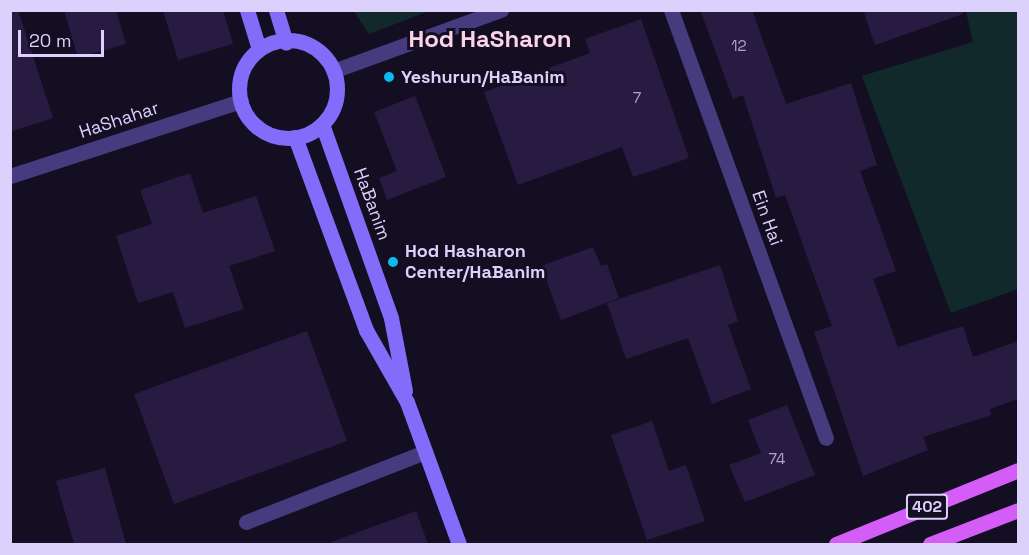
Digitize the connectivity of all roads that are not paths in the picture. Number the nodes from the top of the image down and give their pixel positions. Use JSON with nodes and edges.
{"nodes":[{"id":1,"x":247,"y":10,"type":"edge"},
{"id":2,"x":276,"y":10,"type":"edge"},
{"id":3,"x":501,"y":10,"type":"edge"},
{"id":4,"x":671,"y":10,"type":"edge"},
{"id":5,"x":285,"y":42,"type":"junction"},
{"id":6,"x":260,"y":49,"type":"junction"},
{"id":7,"x":333,"y":71,"type":"junction"},
{"id":8,"x":241,"y":101,"type":"junction"},
{"id":9,"x":322,"y":124,"type":"junction"},
{"id":10,"x":295,"y":137,"type":"junction"},
{"id":11,"x":10,"y":176,"type":"edge"},
{"id":12,"x":407,"y":402,"type":"junction"},
{"id":13,"x":826,"y":438,"type":"dead end"},
{"id":14,"x":425,"y":452,"type":"junction"},
{"id":15,"x":1018,"y":470,"type":"edge"},
{"id":16,"x":1018,"y":510,"type":"edge"},
{"id":17,"x":246,"y":522,"type":"dead end"},
{"id":18,"x":459,"y":544,"type":"edge"},
{"id":19,"x":836,"y":544,"type":"edge"},
{"id":20,"x":930,"y":544,"type":"edge"}],
"edges":[{"from":1,"to":6,"type":"street"},
{"from":2,"to":5,"type":"street"},
{"from":3,"to":7,"type":"street"},
{"from":4,"to":13,"type":"street","name":"Ein Hai"},
{"from":5,"to":6,"type":"street"},
{"from":5,"to":7,"type":"street"},
{"from":6,"to":8,"type":"street"},
{"from":7,"to":9,"type":"street"},
{"from":8,"to":10,"type":"street"},
{"from":8,"to":11,"type":"street","name":"HaShahar"},
{"from":9,"to":10,"type":"street"},
{"from":9,"to":12,"type":"street","name":"HaBanim"},
{"from":10,"to":12,"type":"street","name":"HaBanim"},
{"from":12,"to":14,"type":"street","name":"HaBanim"},
{"from":14,"to":17,"type":"street"},
{"from":14,"to":18,"type":"street","name":"HaBanim"},
{"from":15,"to":19,"type":"main road","number":"402"},
{"from":16,"to":20,"type":"main road","number":"402"}]}
